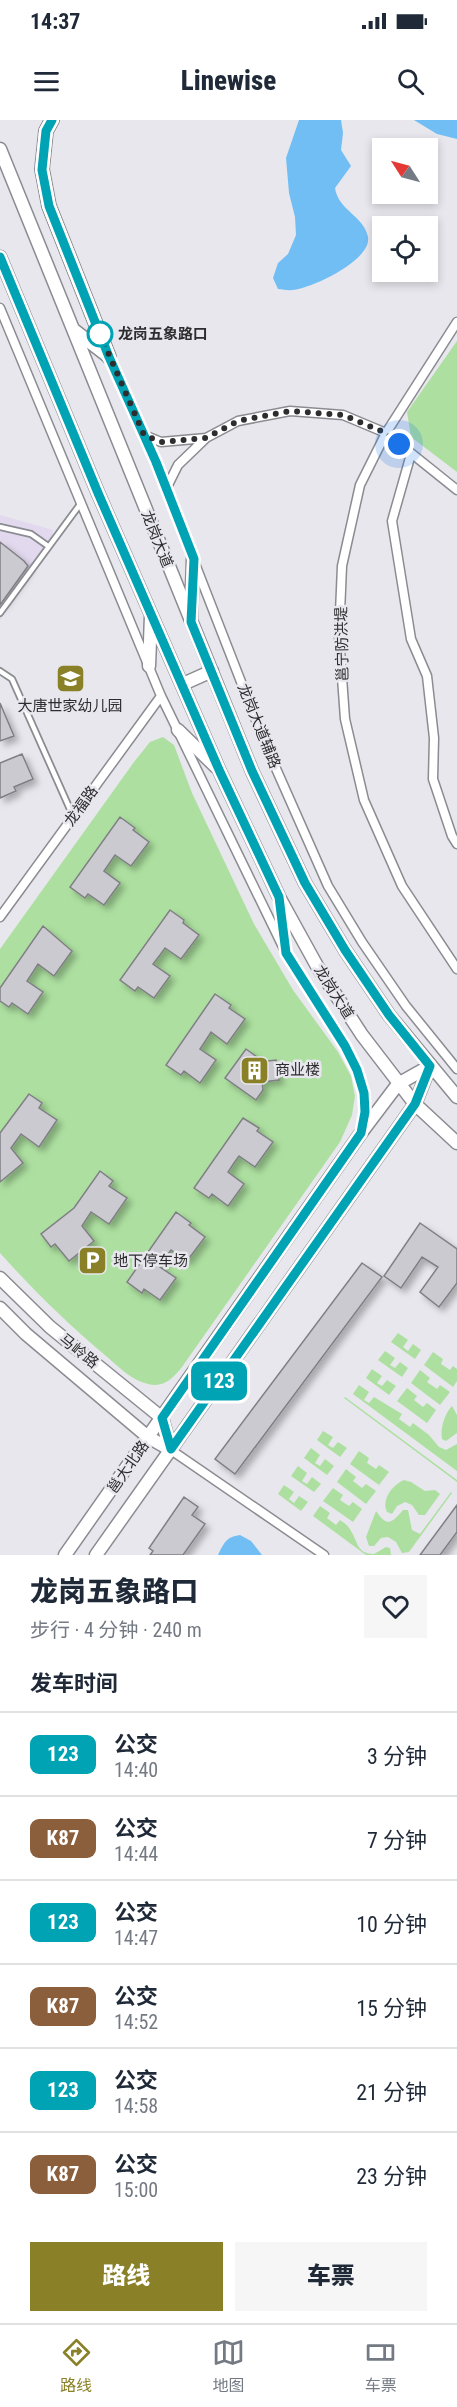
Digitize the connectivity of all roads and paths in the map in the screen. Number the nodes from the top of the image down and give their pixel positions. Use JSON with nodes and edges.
{"nodes":[{"id":1,"x":52,"y":120,"type":"edge"},
{"id":2,"x":0,"y":149,"type":"edge"},
{"id":3,"x":0,"y":257,"type":"edge"},
{"id":4,"x":0,"y":308,"type":"edge"},
{"id":5,"x":457,"y":322,"type":"edge"},
{"id":6,"x":74,"y":329,"type":"junction"},
{"id":7,"x":109,"y":357,"type":"junction"},
{"id":8,"x":386,"y":433,"type":"junction"},
{"id":9,"x":144,"y":435,"type":"junction"},
{"id":10,"x":206,"y":438,"type":"junction"},
{"id":11,"x":411,"y":454,"type":"junction"},
{"id":12,"x":166,"y":489,"type":"junction"},
{"id":13,"x":457,"y":490,"type":"edge"},
{"id":14,"x":81,"y":503,"type":"junction"},
{"id":15,"x":0,"y":527,"type":"edge"},
{"id":16,"x":48,"y":546,"type":"junction"},
{"id":17,"x":194,"y":559,"type":"junction"},
{"id":18,"x":151,"y":612,"type":"junction"},
{"id":19,"x":0,"y":613,"type":"edge"},
{"id":20,"x":191,"y":622,"type":"junction"},
{"id":21,"x":149,"y":666,"type":"junction"},
{"id":22,"x":0,"y":671,"type":"edge"},
{"id":23,"x":212,"y":671,"type":"junction"},
{"id":24,"x":183,"y":684,"type":"junction"},
{"id":25,"x":161,"y":696,"type":"junction"},
{"id":26,"x":178,"y":730,"type":"junction"},
{"id":27,"x":220,"y":772,"type":"junction"},
{"id":28,"x":73,"y":816,"type":"junction"},
{"id":29,"x":457,"y":844,"type":"edge"},
{"id":30,"x":279,"y":897,"type":"junction"},
{"id":31,"x":0,"y":917,"type":"edge"},
{"id":32,"x":286,"y":953,"type":"junction"},
{"id":33,"x":457,"y":969,"type":"edge"},
{"id":34,"x":430,"y":1066,"type":"junction"},
{"id":35,"x":457,"y":1069,"type":"edge"},
{"id":36,"x":398,"y":1084,"type":"junction"},
{"id":37,"x":457,"y":1097,"type":"edge"},
{"id":38,"x":415,"y":1104,"type":"junction"},
{"id":39,"x":361,"y":1133,"type":"junction"},
{"id":40,"x":457,"y":1143,"type":"edge"},
{"id":41,"x":0,"y":1278,"type":"edge"},
{"id":42,"x":0,"y":1308,"type":"edge"},
{"id":43,"x":162,"y":1418,"type":"junction"},
{"id":44,"x":148,"y":1437,"type":"junction"},
{"id":45,"x":171,"y":1449,"type":"junction"},
{"id":46,"x":65,"y":1555,"type":"edge"},
{"id":47,"x":96,"y":1555,"type":"edge"},
{"id":48,"x":324,"y":1555,"type":"edge"}],
"edges":[{"from":1,"to":7,"type":"main road"},
{"from":2,"to":6,"type":"main road","name":"龙岗大道"},
{"from":3,"to":18,"type":"main road","name":"龙岗大道"},
{"from":4,"to":14,"type":"street"},
{"from":5,"to":8,"type":"street","name":"邕宁防洪堤"},
{"from":6,"to":7,"type":"main road"},
{"from":6,"to":20,"type":"main road","name":"龙岗大道"},
{"from":7,"to":9,"type":"street","name":"龙岗大道辅路"},
{"from":8,"to":10,"type":"street"},
{"from":8,"to":11,"type":"street"},
{"from":8,"to":33,"type":"street","name":"邕宁防洪堤"},
{"from":9,"to":10,"type":"street"},
{"from":9,"to":12,"type":"street","name":"龙岗大道辅路"},
{"from":10,"to":12,"type":"street"},
{"from":11,"to":13,"type":"street"},
{"from":11,"to":29,"type":"street"},
{"from":12,"to":17,"type":"street","name":"龙岗大道辅路"},
{"from":14,"to":16,"type":"lane"},
{"from":14,"to":21,"type":"street"},
{"from":15,"to":16,"type":"lane"},
{"from":16,"to":19,"type":"lane"},
{"from":17,"to":20,"type":"main road"},
{"from":17,"to":35,"type":"street","name":"龙岗大道辅路"},
{"from":18,"to":21,"type":"main road"},
{"from":18,"to":24,"type":"main road","name":"龙岗大道"},
{"from":20,"to":23,"type":"main road","name":"龙岗大道"},
{"from":21,"to":25,"type":"street"},
{"from":22,"to":28,"type":"lane"},
{"from":23,"to":24,"type":"main road"},
{"from":23,"to":34,"type":"main road","name":"龙岗大道"},
{"from":24,"to":27,"type":"main road","name":"龙岗大道"},
{"from":25,"to":26,"type":"street"},
{"from":25,"to":28,"type":"street","name":"龙福路"},
{"from":26,"to":27,"type":"main road"},
{"from":26,"to":32,"type":"street"},
{"from":27,"to":30,"type":"main road","name":"龙岗大道"},
{"from":28,"to":31,"type":"street","name":"龙福路"},
{"from":30,"to":32,"type":"street"},
{"from":30,"to":36,"type":"main road","name":"龙岗大道"},
{"from":32,"to":39,"type":"street"},
{"from":34,"to":36,"type":"main road"},
{"from":34,"to":37,"type":"main road","name":"龙岗大道"},
{"from":34,"to":38,"type":"main road","name":"邕大北路"},
{"from":36,"to":38,"type":"main road","name":"龙岗大道"},
{"from":36,"to":39,"type":"main road","name":"邕大北路"},
{"from":38,"to":40,"type":"main road","name":"龙岗大道"},
{"from":38,"to":45,"type":"main road","name":"邕大北路"},
{"from":39,"to":43,"type":"main road","name":"邕大北路"},
{"from":41,"to":43,"type":"main road","name":"马岭路"},
{"from":42,"to":44,"type":"main road","name":"马岭路"},
{"from":43,"to":44,"type":"main road","name":"邕大北路"},
{"from":43,"to":45,"type":"main road"},
{"from":44,"to":45,"type":"main road","name":"马岭路"},
{"from":44,"to":46,"type":"main road","name":"邕大北路"},
{"from":45,"to":47,"type":"main road","name":"邕大北路"},
{"from":45,"to":48,"type":"street"}]}
